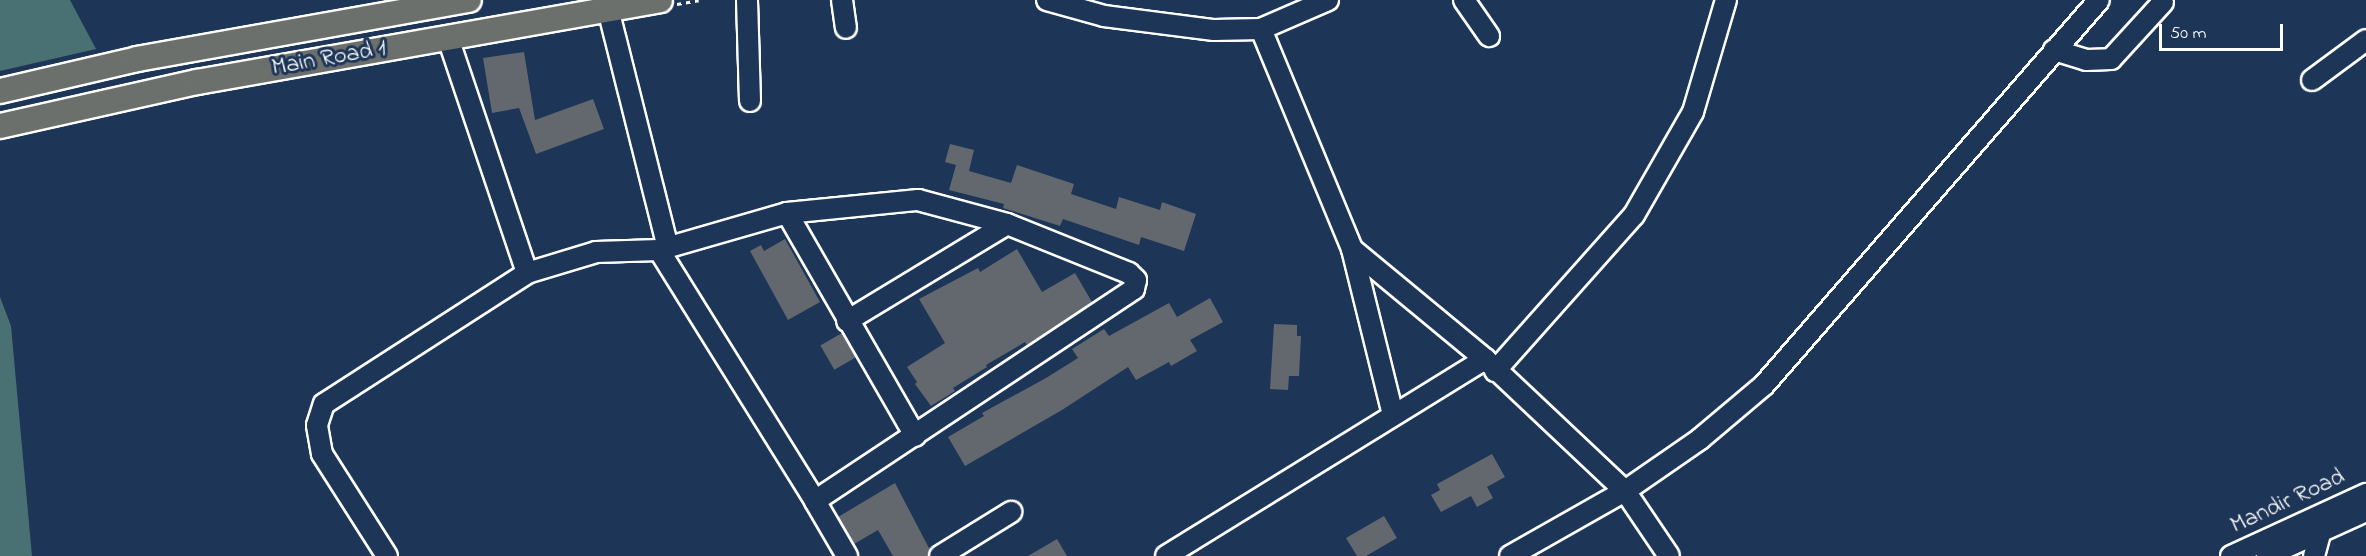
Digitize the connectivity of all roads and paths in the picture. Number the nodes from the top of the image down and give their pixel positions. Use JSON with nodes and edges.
{"nodes":[{"id":1,"x":469,"y":0,"type":"edge"},
{"id":2,"x":660,"y":0,"type":"edge"},
{"id":3,"x":747,"y":0,"type":"edge"},
{"id":4,"x":842,"y":0,"type":"edge"},
{"id":5,"x":1047,"y":0,"type":"edge"},
{"id":6,"x":1328,"y":0,"type":"edge"},
{"id":7,"x":1464,"y":0,"type":"edge"},
{"id":8,"x":1726,"y":0,"type":"edge"},
{"id":9,"x":2099,"y":0,"type":"edge"},
{"id":10,"x":2163,"y":2,"type":"dead end"},
{"id":11,"x":608,"y":9,"type":"junction"},
{"id":12,"x":846,"y":28,"type":"dead end"},
{"id":13,"x":1261,"y":29,"type":"junction"},
{"id":14,"x":1490,"y":36,"type":"dead end"},
{"id":15,"x":448,"y":38,"type":"junction"},
{"id":16,"x":2366,"y":40,"type":"edge"},
{"id":17,"x":202,"y":47,"type":"junction"},
{"id":18,"x":2054,"y":50,"type":"junction"},
{"id":19,"x":2312,"y":80,"type":"dead end"},
{"id":20,"x":197,"y":82,"type":"junction"},
{"id":21,"x":0,"y":91,"type":"edge"},
{"id":22,"x":750,"y":101,"type":"dead end"},
{"id":23,"x":0,"y":126,"type":"edge"},
{"id":24,"x":787,"y":213,"type":"junction"},
{"id":25,"x":1007,"y":224,"type":"junction"},
{"id":26,"x":663,"y":249,"type":"junction"},
{"id":27,"x":1352,"y":249,"type":"junction"},
{"id":28,"x":527,"y":273,"type":"junction"},
{"id":29,"x":847,"y":321,"type":"junction"},
{"id":30,"x":1490,"y":365,"type":"junction"},
{"id":31,"x":1392,"y":415,"type":"junction"},
{"id":32,"x":915,"y":436,"type":"junction"},
{"id":33,"x":1625,"y":491,"type":"junction"},
{"id":34,"x":2366,"y":494,"type":"edge"},
{"id":35,"x":815,"y":501,"type":"junction"},
{"id":36,"x":2366,"y":511,"type":"edge"},
{"id":37,"x":1011,"y":512,"type":"dead end"},
{"id":38,"x":2320,"y":533,"type":"junction"},
{"id":39,"x":387,"y":556,"type":"edge"},
{"id":40,"x":847,"y":556,"type":"edge"},
{"id":41,"x":940,"y":556,"type":"edge"},
{"id":42,"x":1166,"y":556,"type":"edge"},
{"id":43,"x":1510,"y":556,"type":"edge"},
{"id":44,"x":1669,"y":556,"type":"edge"},
{"id":45,"x":2231,"y":556,"type":"edge"},
{"id":46,"x":2267,"y":556,"type":"edge"},
{"id":47,"x":2314,"y":556,"type":"edge"}],
"edges":[{"from":1,"to":17,"type":"main road","name":"Main Road 1"},
{"from":2,"to":11,"type":"main road","name":"Main Road 1"},
{"from":3,"to":22,"type":"street"},
{"from":4,"to":12,"type":"street"},
{"from":5,"to":13,"type":"street"},
{"from":6,"to":13,"type":"street"},
{"from":7,"to":14,"type":"street"},
{"from":8,"to":30,"type":"street"},
{"from":9,"to":18,"type":"street"},
{"from":10,"to":18,"type":"street"},
{"from":11,"to":15,"type":"main road","name":"Main Road 1"},
{"from":11,"to":26,"type":"street"},
{"from":13,"to":27,"type":"street"},
{"from":15,"to":20,"type":"main road","name":"Main Road 1"},
{"from":15,"to":28,"type":"street"},
{"from":16,"to":19,"type":"street"},
{"from":17,"to":20,"type":"main road"},
{"from":17,"to":21,"type":"main road","name":"Main Road 1"},
{"from":18,"to":33,"type":"street"},
{"from":20,"to":23,"type":"main road","name":"Main Road 1"},
{"from":24,"to":25,"type":"street"},
{"from":24,"to":26,"type":"street"},
{"from":24,"to":29,"type":"street"},
{"from":25,"to":29,"type":"street"},
{"from":25,"to":32,"type":"street"},
{"from":26,"to":28,"type":"street"},
{"from":26,"to":35,"type":"street"},
{"from":27,"to":30,"type":"street"},
{"from":27,"to":31,"type":"street"},
{"from":28,"to":39,"type":"street"},
{"from":29,"to":32,"type":"street"},
{"from":30,"to":31,"type":"street"},
{"from":30,"to":33,"type":"street"},
{"from":31,"to":42,"type":"street"},
{"from":32,"to":35,"type":"street"},
{"from":33,"to":43,"type":"street"},
{"from":33,"to":44,"type":"street"},
{"from":34,"to":45,"type":"street","name":"Mandir Road"},
{"from":35,"to":40,"type":"street"},
{"from":36,"to":38,"type":"street","name":"Mandir Road"},
{"from":37,"to":41,"type":"street"},
{"from":38,"to":46,"type":"street","name":"Mandir Road"},
{"from":38,"to":47,"type":"street"}]}
